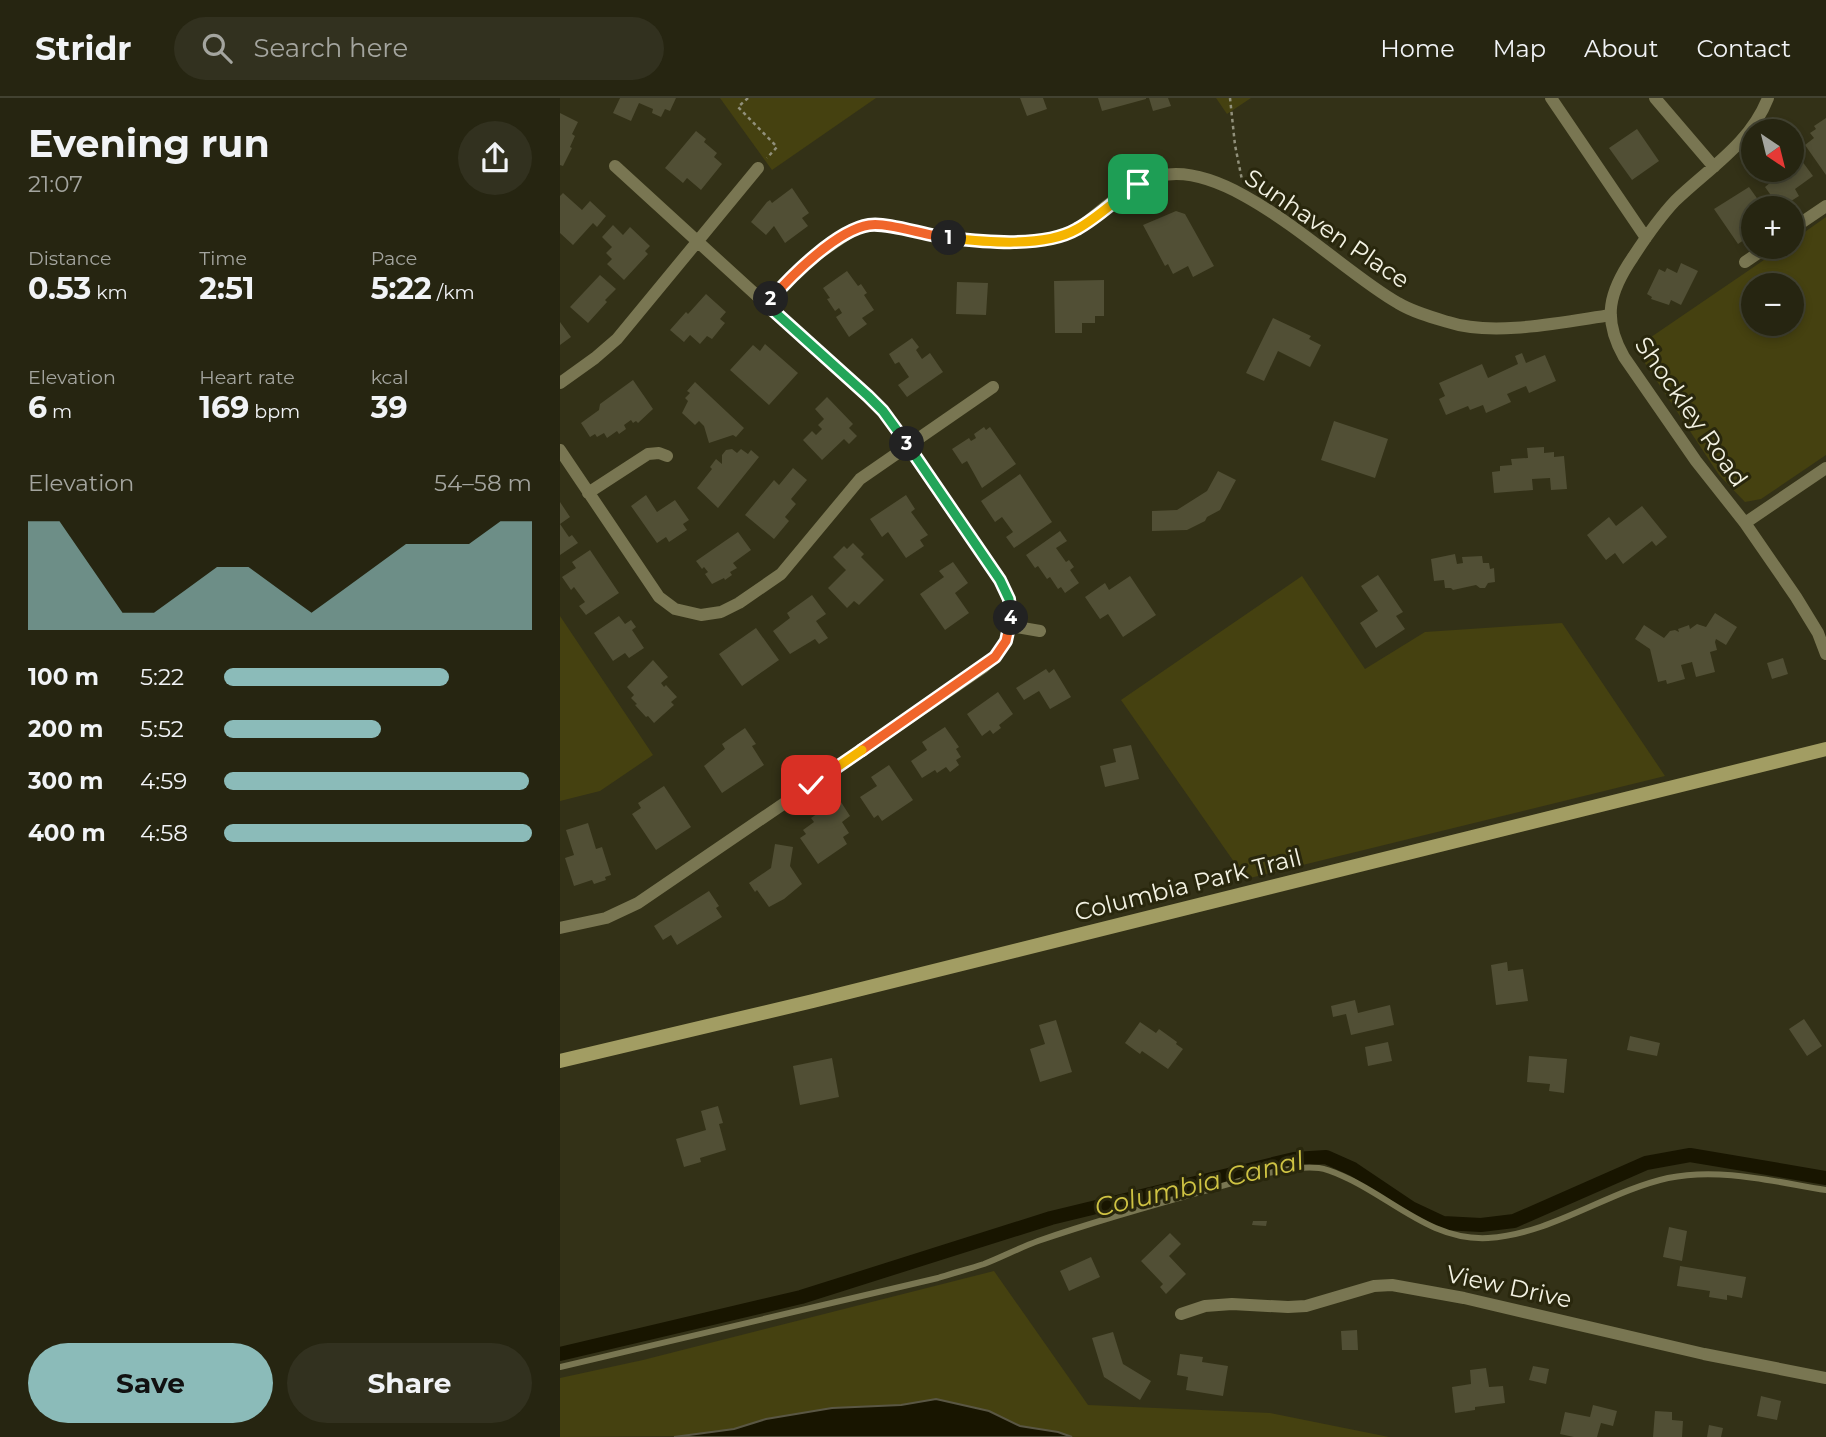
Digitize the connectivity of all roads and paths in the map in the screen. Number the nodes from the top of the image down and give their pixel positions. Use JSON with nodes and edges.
{"nodes":[{"id":1,"x":748,"y":98,"type":"edge"},
{"id":2,"x":1230,"y":98,"type":"edge"},
{"id":3,"x":1551,"y":98,"type":"edge"},
{"id":4,"x":1655,"y":98,"type":"edge"},
{"id":5,"x":1768,"y":98,"type":"edge"},
{"id":6,"x":615,"y":166,"type":"dead end"},
{"id":7,"x":1714,"y":167,"type":"junction"},
{"id":8,"x":758,"y":168,"type":"joint"},
{"id":9,"x":1246,"y":197,"type":"junction"},
{"id":10,"x":1826,"y":206,"type":"edge"},
{"id":11,"x":1804,"y":221,"type":"edge"},
{"id":12,"x":853,"y":230,"type":"joint"},
{"id":13,"x":1076,"y":230,"type":"joint"},
{"id":14,"x":1646,"y":238,"type":"junction"},
{"id":15,"x":697,"y":241,"type":"junction"},
{"id":16,"x":1749,"y":259,"type":"edge"},
{"id":17,"x":1745,"y":262,"type":"dead end"},
{"id":18,"x":766,"y":304,"type":"junction"},
{"id":19,"x":1611,"y":316,"type":"junction"},
{"id":20,"x":560,"y":383,"type":"edge"},
{"id":21,"x":993,"y":387,"type":"dead end"},
{"id":22,"x":908,"y":446,"type":"junction"},
{"id":23,"x":560,"y":450,"type":"edge"},
{"id":24,"x":667,"y":456,"type":"dead end"},
{"id":25,"x":1826,"y":468,"type":"edge"},
{"id":26,"x":588,"y":492,"type":"junction"},
{"id":27,"x":1745,"y":523,"type":"junction"},
{"id":28,"x":1010,"y":626,"type":"junction"},
{"id":29,"x":1040,"y":631,"type":"dead end"},
{"id":30,"x":1826,"y":654,"type":"edge"},
{"id":31,"x":1826,"y":749,"type":"edge"},
{"id":32,"x":560,"y":928,"type":"edge"},
{"id":33,"x":560,"y":1061,"type":"edge"},
{"id":34,"x":1826,"y":1191,"type":"edge"},
{"id":35,"x":1181,"y":1314,"type":"dead end"},
{"id":36,"x":560,"y":1367,"type":"edge"},
{"id":37,"x":1825,"y":1374,"type":"edge"}],
"edges":[{"from":1,"to":8,"type":"path"},
{"from":2,"to":9,"type":"path"},
{"from":3,"to":14,"type":"street"},
{"from":4,"to":7,"type":"street"},
{"from":5,"to":7,"type":"street","name":"Shockley Road"},
{"from":6,"to":15,"type":"street"},
{"from":7,"to":14,"type":"street","name":"Shockley Road"},
{"from":8,"to":15,"type":"street"},
{"from":9,"to":13,"type":"street","name":"Sunhaven Place"},
{"from":9,"to":19,"type":"street","name":"Sunhaven Place"},
{"from":10,"to":11,"type":"street"},
{"from":12,"to":13,"type":"lane"},
{"from":12,"to":18,"type":"street"},
{"from":14,"to":19,"type":"street","name":"Shockley Road"},
{"from":15,"to":18,"type":"street"},
{"from":15,"to":20,"type":"street"},
{"from":16,"to":17,"type":"street"},
{"from":18,"to":22,"type":"street"},
{"from":19,"to":27,"type":"street","name":"Shockley Road"},
{"from":21,"to":22,"type":"street"},
{"from":22,"to":26,"type":"street"},
{"from":22,"to":28,"type":"street"},
{"from":23,"to":26,"type":"street"},
{"from":24,"to":26,"type":"street"},
{"from":25,"to":27,"type":"street"},
{"from":27,"to":30,"type":"street","name":"Shockley Road"},
{"from":28,"to":29,"type":"street"},
{"from":28,"to":32,"type":"street"},
{"from":31,"to":33,"type":"main road","name":"Columbia Park Trail"},
{"from":34,"to":36,"type":"lane"},
{"from":35,"to":37,"type":"street","name":"View Drive"}]}
